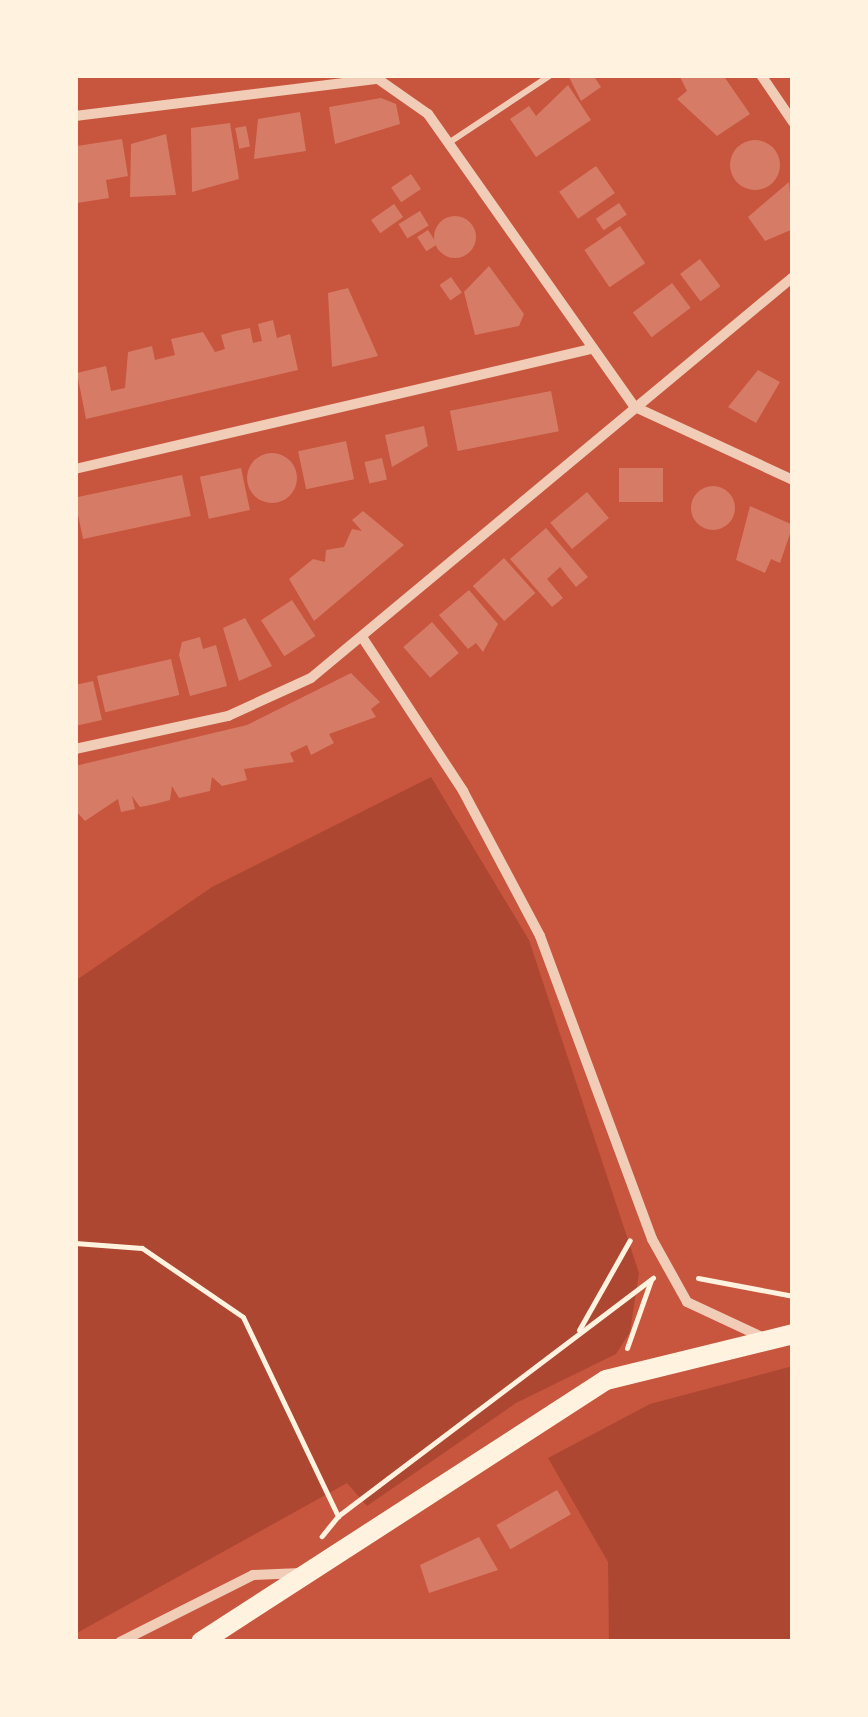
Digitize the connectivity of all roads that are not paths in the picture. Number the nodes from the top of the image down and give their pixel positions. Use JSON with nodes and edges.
{"nodes":[{"id":1,"x":551,"y":75,"type":"edge"},
{"id":2,"x":762,"y":75,"type":"edge"},
{"id":3,"x":75,"y":116,"type":"edge"},
{"id":4,"x":793,"y":122,"type":"edge"},
{"id":5,"x":450,"y":142,"type":"junction"},
{"id":6,"x":793,"y":276,"type":"edge"},
{"id":7,"x":591,"y":349,"type":"junction"},
{"id":8,"x":635,"y":407,"type":"junction"},
{"id":9,"x":75,"y":469,"type":"edge"},
{"id":10,"x":793,"y":480,"type":"edge"},
{"id":11,"x":364,"y":640,"type":"junction"},
{"id":12,"x":75,"y":749,"type":"edge"},
{"id":13,"x":793,"y":1334,"type":"edge"},
{"id":14,"x":760,"y":1336,"type":"junction"},
{"id":15,"x":306,"y":1573,"type":"junction"},
{"id":16,"x":120,"y":1642,"type":"edge"},
{"id":17,"x":200,"y":1642,"type":"edge"}],
"edges":[{"from":1,"to":5,"type":"lane"},
{"from":2,"to":4,"type":"street"},
{"from":3,"to":5,"type":"street"},
{"from":5,"to":7,"type":"street"},
{"from":6,"to":8,"type":"street"},
{"from":7,"to":8,"type":"street"},
{"from":7,"to":9,"type":"street"},
{"from":8,"to":10,"type":"street"},
{"from":8,"to":11,"type":"street"},
{"from":11,"to":12,"type":"street"},
{"from":11,"to":14,"type":"street"},
{"from":13,"to":14,"type":"main road"},
{"from":14,"to":15,"type":"main road"},
{"from":15,"to":16,"type":"street"},
{"from":15,"to":17,"type":"main road"}]}
